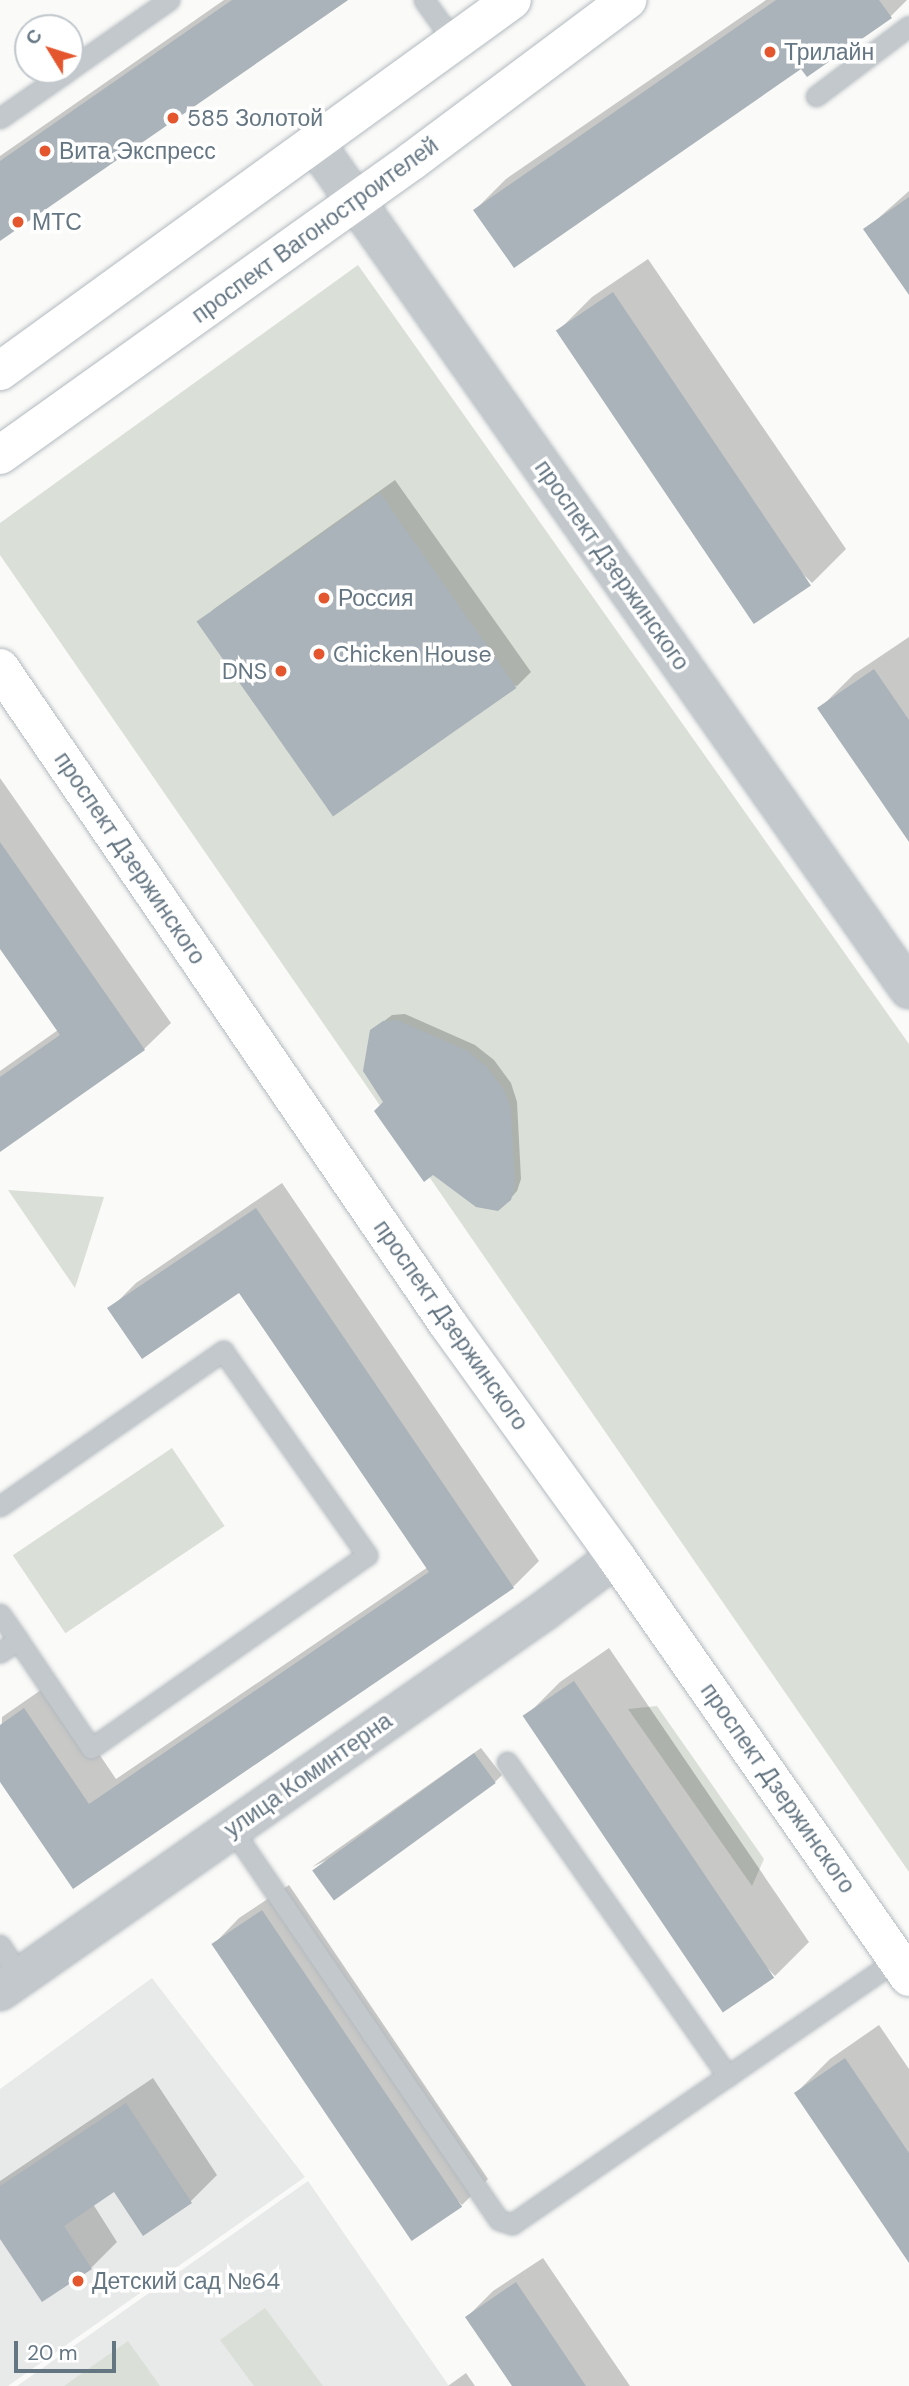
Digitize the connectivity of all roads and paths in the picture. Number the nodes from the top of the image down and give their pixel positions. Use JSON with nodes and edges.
{"nodes":[{"id":1,"x":169,"y":0,"type":"edge"},
{"id":2,"x":424,"y":0,"type":"edge"},
{"id":3,"x":512,"y":0,"type":"edge"},
{"id":4,"x":627,"y":0,"type":"edge"},
{"id":5,"x":909,"y":26,"type":"edge"},
{"id":6,"x":454,"y":42,"type":"junction"},
{"id":7,"x":84,"y":60,"type":"edge"},
{"id":8,"x":49,"y":84,"type":"edge"},
{"id":9,"x":816,"y":96,"type":"dead end"},
{"id":10,"x":0,"y":118,"type":"edge"},
{"id":11,"x":314,"y":142,"type":"junction"},
{"id":12,"x":357,"y":199,"type":"junction"},
{"id":13,"x":0,"y":371,"type":"edge"},
{"id":14,"x":0,"y":455,"type":"edge"},
{"id":15,"x":0,"y":668,"type":"edge"},
{"id":16,"x":909,"y":989,"type":"edge"},
{"id":17,"x":0,"y":1506,"type":"edge"},
{"id":18,"x":616,"y":1557,"type":"junction"},
{"id":19,"x":0,"y":1614,"type":"edge"},
{"id":20,"x":18,"y":1640,"type":"junction"},
{"id":21,"x":0,"y":1653,"type":"edge"},
{"id":22,"x":507,"y":1762,"type":"dead end"},
{"id":23,"x":232,"y":1829,"type":"junction"},
{"id":24,"x":0,"y":1945,"type":"edge"},
{"id":25,"x":903,"y":1968,"type":"edge"},
{"id":26,"x":10,"y":1984,"type":"edge"},
{"id":27,"x":728,"y":2076,"type":"junction"}],
"edges":[{"from":1,"to":7,"type":"lane"},
{"from":2,"to":6,"type":"lane"},
{"from":3,"to":6,"type":"street"},
{"from":4,"to":12,"type":"street","name":"проспект Вагоностроителей"},
{"from":5,"to":9,"type":"lane"},
{"from":6,"to":11,"type":"street"},
{"from":8,"to":10,"type":"lane"},
{"from":11,"to":12,"type":"street","name":"проспект Дзержинского"},
{"from":11,"to":13,"type":"street"},
{"from":12,"to":14,"type":"street","name":"проспект Вагоностроителей"},
{"from":12,"to":16,"type":"street","name":"проспект Дзержинского"},
{"from":15,"to":18,"type":"street","name":"проспект Дзержинского"},
{"from":17,"to":20,"type":"lane"},
{"from":18,"to":23,"type":"street","name":"улица Коминтерна"},
{"from":18,"to":25,"type":"street","name":"проспект Дзержинского"},
{"from":19,"to":20,"type":"lane"},
{"from":20,"to":21,"type":"lane"},
{"from":22,"to":27,"type":"lane"},
{"from":23,"to":26,"type":"street","name":"улица Коминтерна"},
{"from":23,"to":27,"type":"lane"},
{"from":24,"to":26,"type":"lane"},
{"from":25,"to":27,"type":"lane"}]}
